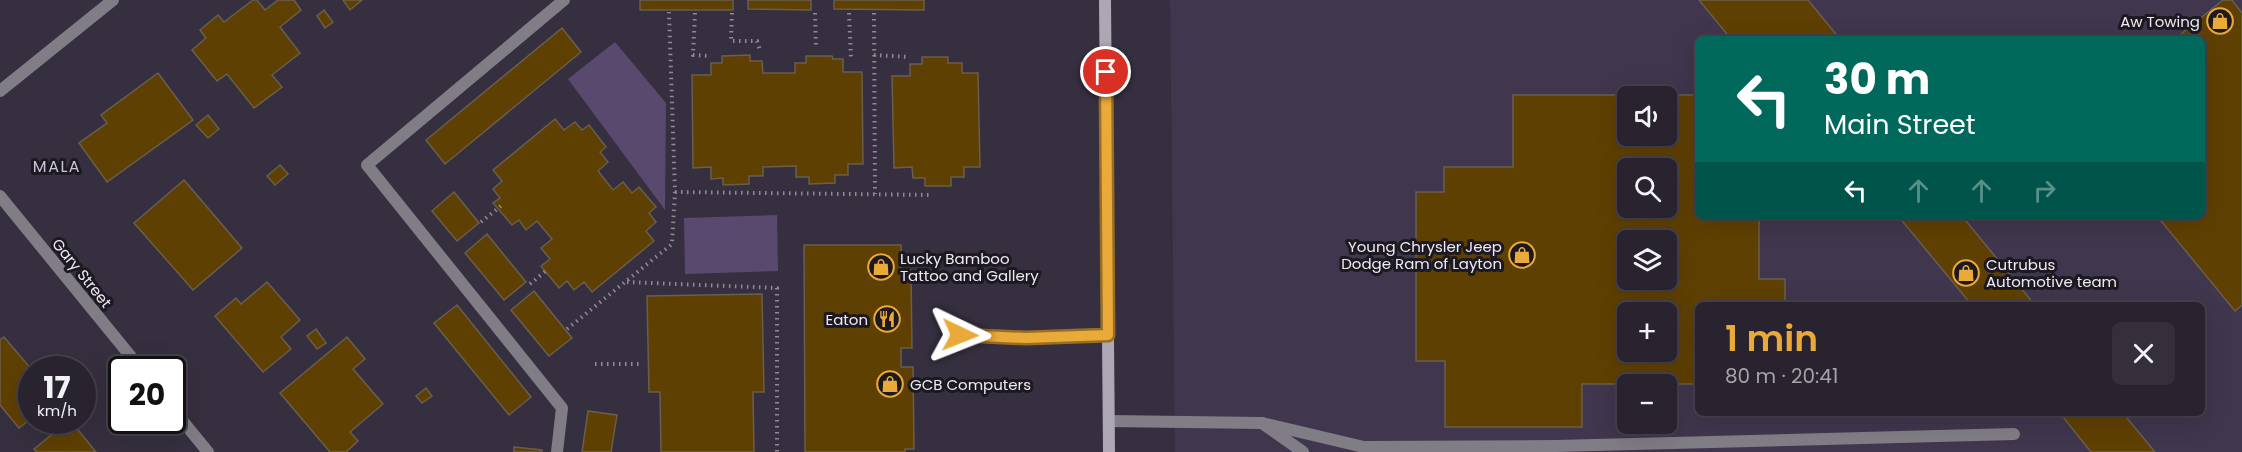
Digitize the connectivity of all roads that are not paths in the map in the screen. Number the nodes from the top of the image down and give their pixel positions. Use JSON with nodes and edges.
{"nodes":[{"id":1,"x":113,"y":0,"type":"edge"},
{"id":2,"x":564,"y":0,"type":"edge"},
{"id":3,"x":1106,"y":0,"type":"edge"},
{"id":4,"x":0,"y":91,"type":"edge"},
{"id":5,"x":0,"y":196,"type":"edge"},
{"id":6,"x":960,"y":335,"type":"dead end"},
{"id":7,"x":1108,"y":335,"type":"junction"},
{"id":8,"x":130,"y":356,"type":"edge"},
{"id":9,"x":1109,"y":421,"type":"junction"},
{"id":10,"x":1262,"y":423,"type":"junction"},
{"id":11,"x":186,"y":425,"type":"edge"},
{"id":12,"x":2014,"y":434,"type":"dead end"},
{"id":13,"x":208,"y":452,"type":"edge"},
{"id":14,"x":557,"y":452,"type":"edge"},
{"id":15,"x":1109,"y":452,"type":"edge"},
{"id":16,"x":1303,"y":452,"type":"edge"}],
"edges":[{"from":1,"to":4,"type":"street"},
{"from":2,"to":14,"type":"street"},
{"from":3,"to":7,"type":"main road"},
{"from":5,"to":8,"type":"street","name":"Gary Street"},
{"from":6,"to":7,"type":"street"},
{"from":7,"to":9,"type":"main road"},
{"from":9,"to":10,"type":"street"},
{"from":9,"to":15,"type":"main road"},
{"from":10,"to":12,"type":"street"},
{"from":10,"to":16,"type":"street"},
{"from":11,"to":13,"type":"street"}]}
